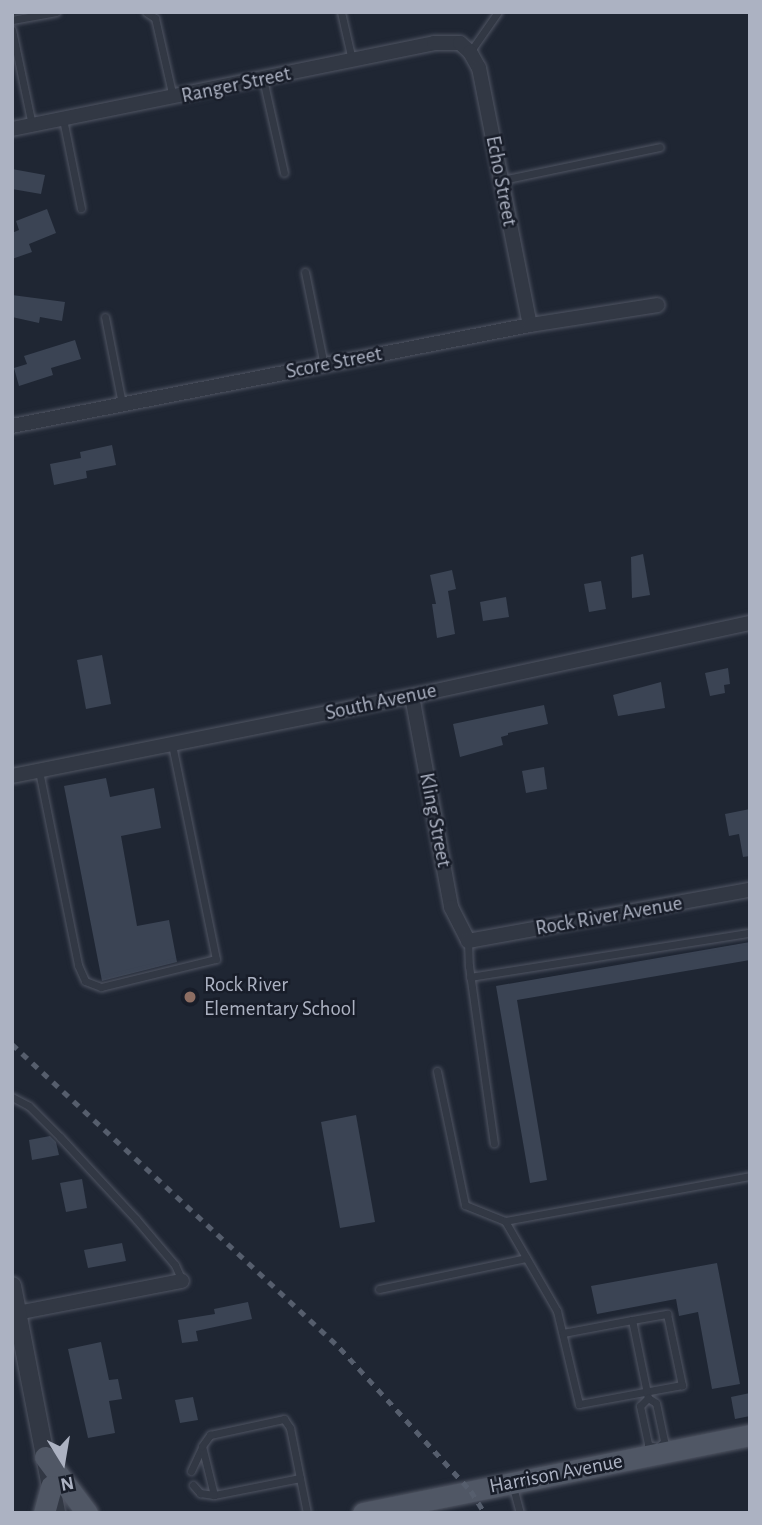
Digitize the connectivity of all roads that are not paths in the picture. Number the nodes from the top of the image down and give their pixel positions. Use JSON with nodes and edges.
{"nodes":[{"id":1,"x":56,"y":12,"type":"edge"},
{"id":2,"x":146,"y":12,"type":"edge"},
{"id":3,"x":341,"y":12,"type":"edge"},
{"id":4,"x":498,"y":12,"type":"edge"},
{"id":5,"x":12,"y":20,"type":"edge"},
{"id":6,"x":12,"y":30,"type":"edge"},
{"id":7,"x":465,"y":48,"type":"junction"},
{"id":8,"x":352,"y":61,"type":"junction"},
{"id":9,"x":262,"y":79,"type":"junction"},
{"id":10,"x":173,"y":97,"type":"junction"},
{"id":11,"x":63,"y":119,"type":"junction"},
{"id":12,"x":32,"y":125,"type":"junction"},
{"id":13,"x":12,"y":129,"type":"edge"},
{"id":14,"x":660,"y":147,"type":"dead end"},
{"id":15,"x":284,"y":173,"type":"dead end"},
{"id":16,"x":501,"y":180,"type":"junction"},
{"id":17,"x":80,"y":208,"type":"dead end"},
{"id":18,"x":304,"y":272,"type":"dead end"},
{"id":19,"x":657,"y":305,"type":"dead end"},
{"id":20,"x":105,"y":317,"type":"dead end"},
{"id":21,"x":530,"y":325,"type":"junction"},
{"id":22,"x":324,"y":365,"type":"junction"},
{"id":23,"x":122,"y":404,"type":"junction"},
{"id":24,"x":12,"y":426,"type":"edge"},
{"id":25,"x":750,"y":623,"type":"edge"},
{"id":26,"x":412,"y":696,"type":"junction"},
{"id":27,"x":172,"y":744,"type":"junction"},
{"id":28,"x":39,"y":771,"type":"junction"},
{"id":29,"x":12,"y":776,"type":"edge"},
{"id":30,"x":750,"y":890,"type":"edge"},
{"id":31,"x":748,"y":933,"type":"dead end"},
{"id":32,"x":468,"y":941,"type":"junction"},
{"id":33,"x":470,"y":976,"type":"junction"},
{"id":34,"x":437,"y":1071,"type":"dead end"},
{"id":35,"x":12,"y":1097,"type":"edge"},
{"id":36,"x":494,"y":1143,"type":"dead end"},
{"id":37,"x":750,"y":1176,"type":"edge"},
{"id":38,"x":505,"y":1222,"type":"junction"},
{"id":39,"x":526,"y":1258,"type":"junction"},
{"id":40,"x":182,"y":1281,"type":"joint"},
{"id":41,"x":12,"y":1286,"type":"edge"},
{"id":42,"x":379,"y":1289,"type":"dead end"},
{"id":43,"x":17,"y":1313,"type":"junction"},
{"id":44,"x":632,"y":1320,"type":"junction"},
{"id":45,"x":564,"y":1333,"type":"junction"},
{"id":46,"x":647,"y":1395,"type":"junction"},
{"id":47,"x":750,"y":1435,"type":"edge"},
{"id":48,"x":202,"y":1446,"type":"junction"},
{"id":49,"x":658,"y":1450,"type":"junction"},
{"id":50,"x":46,"y":1457,"type":"junction"},
{"id":51,"x":191,"y":1471,"type":"dead end"},
{"id":52,"x":300,"y":1478,"type":"junction"},
{"id":53,"x":512,"y":1483,"type":"junction"},
{"id":54,"x":193,"y":1485,"type":"dead end"},
{"id":55,"x":51,"y":1486,"type":"junction"},
{"id":56,"x":214,"y":1495,"type":"junction"},
{"id":57,"x":44,"y":1513,"type":"edge"},
{"id":58,"x":56,"y":1513,"type":"edge"},
{"id":59,"x":87,"y":1513,"type":"edge"},
{"id":60,"x":307,"y":1513,"type":"edge"},
{"id":61,"x":363,"y":1513,"type":"edge"},
{"id":62,"x":520,"y":1513,"type":"edge"}],
"edges":[{"from":1,"to":5,"type":"lane"},
{"from":2,"to":10,"type":"lane"},
{"from":3,"to":8,"type":"lane"},
{"from":4,"to":7,"type":"lane"},
{"from":6,"to":12,"type":"lane"},
{"from":7,"to":8,"type":"street","name":"Ranger Street"},
{"from":7,"to":16,"type":"street","name":"Echo Street"},
{"from":8,"to":9,"type":"street","name":"Ranger Street"},
{"from":9,"to":10,"type":"street","name":"Ranger Street"},
{"from":9,"to":15,"type":"lane"},
{"from":10,"to":11,"type":"street","name":"Ranger Street"},
{"from":11,"to":12,"type":"street","name":"Ranger Street"},
{"from":11,"to":17,"type":"lane"},
{"from":12,"to":13,"type":"street","name":"Ranger Street"},
{"from":14,"to":16,"type":"lane"},
{"from":16,"to":21,"type":"street","name":"Echo Street"},
{"from":18,"to":22,"type":"lane"},
{"from":19,"to":21,"type":"street","name":"Score Street"},
{"from":20,"to":23,"type":"lane"},
{"from":21,"to":22,"type":"street","name":"Score Street"},
{"from":22,"to":23,"type":"street","name":"Score Street"},
{"from":23,"to":24,"type":"street","name":"Score Street"},
{"from":25,"to":26,"type":"street","name":"South Avenue"},
{"from":26,"to":27,"type":"street","name":"South Avenue"},
{"from":26,"to":32,"type":"street","name":"Kling Street"},
{"from":27,"to":28,"type":"street","name":"South Avenue"},
{"from":27,"to":28,"type":"lane"},
{"from":28,"to":29,"type":"street","name":"South Avenue"},
{"from":30,"to":32,"type":"street","name":"Rock River Avenue"},
{"from":31,"to":33,"type":"lane"},
{"from":32,"to":33,"type":"lane"},
{"from":33,"to":36,"type":"lane"},
{"from":34,"to":38,"type":"lane"},
{"from":35,"to":40,"type":"lane"},
{"from":37,"to":38,"type":"lane"},
{"from":38,"to":39,"type":"lane"},
{"from":39,"to":42,"type":"lane"},
{"from":39,"to":45,"type":"lane"},
{"from":40,"to":43,"type":"street"},
{"from":41,"to":43,"type":"street"},
{"from":43,"to":50,"type":"street"},
{"from":44,"to":45,"type":"lane"},
{"from":44,"to":46,"type":"lane"},
{"from":44,"to":46,"type":"lane"},
{"from":45,"to":46,"type":"lane"},
{"from":46,"to":49,"type":"lane"},
{"from":46,"to":49,"type":"lane"},
{"from":47,"to":49,"type":"main road","name":"Harrison Avenue"},
{"from":48,"to":51,"type":"lane"},
{"from":48,"to":52,"type":"lane"},
{"from":48,"to":56,"type":"lane"},
{"from":49,"to":53,"type":"main road","name":"Harrison Avenue"},
{"from":50,"to":55,"type":"street"},
{"from":50,"to":59,"type":"main road"},
{"from":52,"to":56,"type":"lane"},
{"from":52,"to":60,"type":"lane"},
{"from":53,"to":61,"type":"main road","name":"Harrison Avenue"},
{"from":53,"to":62,"type":"lane"},
{"from":54,"to":56,"type":"lane"},
{"from":55,"to":57,"type":"main road"},
{"from":55,"to":58,"type":"street"}]}
